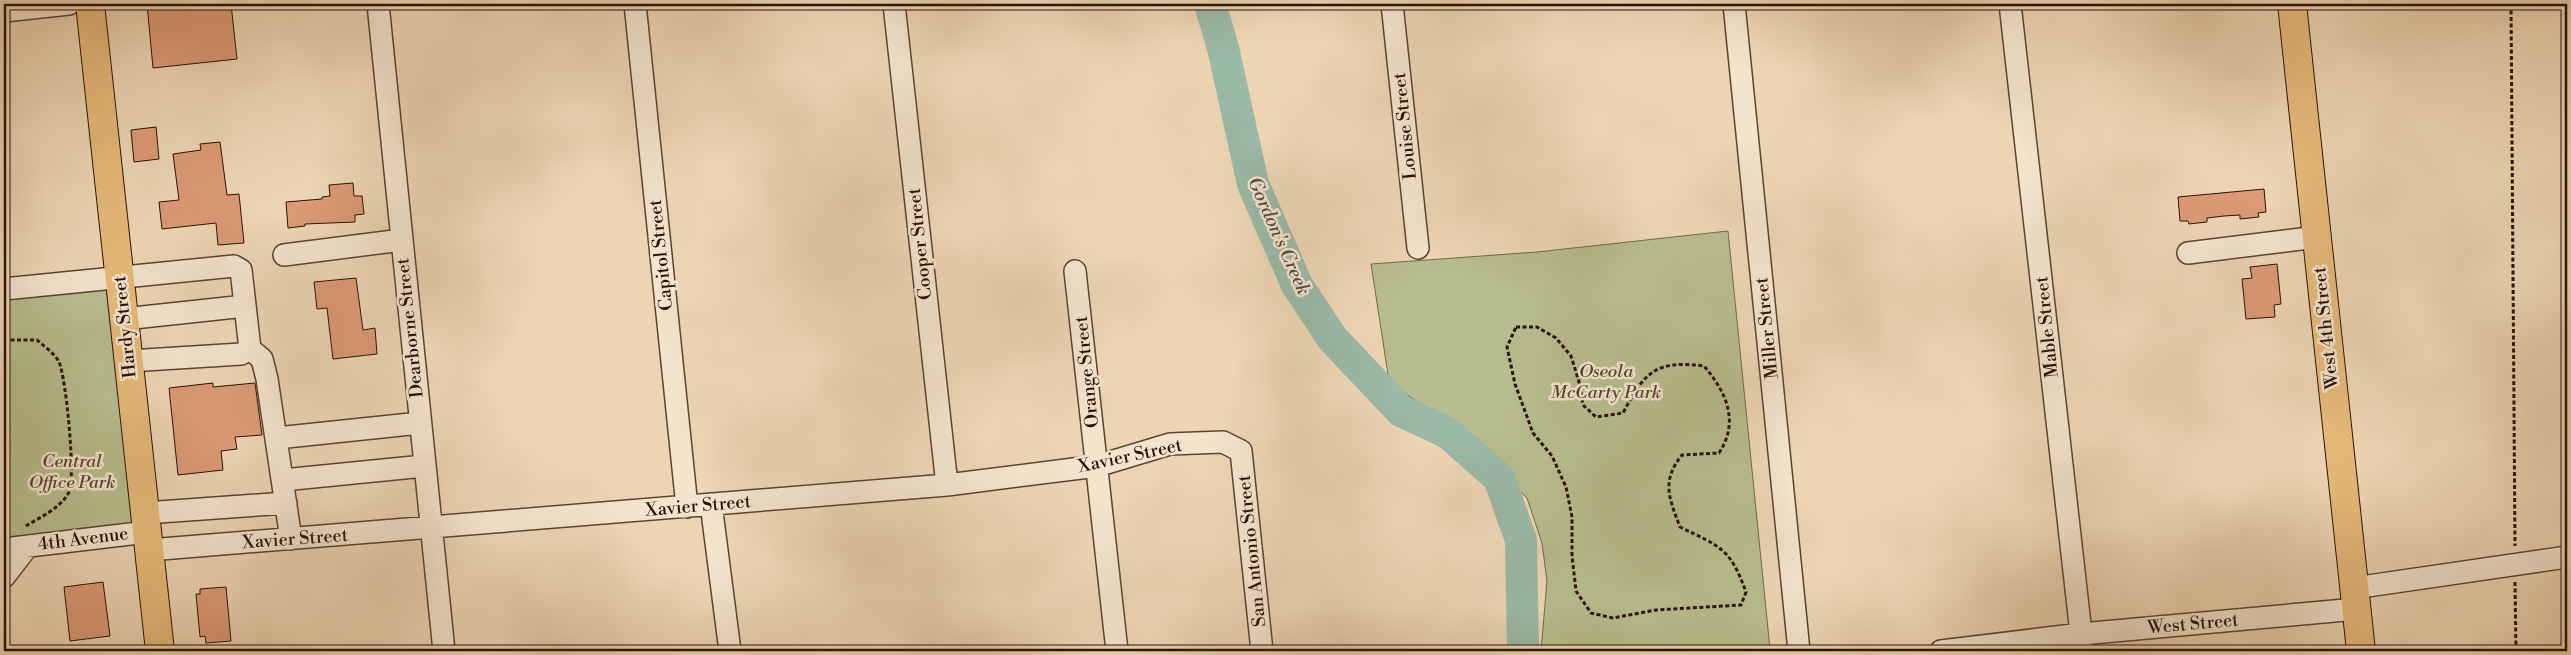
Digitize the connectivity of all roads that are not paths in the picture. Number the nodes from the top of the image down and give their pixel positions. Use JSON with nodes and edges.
{"nodes":[{"id":1,"x":69,"y":4,"type":"edge"},
{"id":2,"x":90,"y":4,"type":"edge"},
{"id":3,"x":378,"y":4,"type":"edge"},
{"id":4,"x":635,"y":4,"type":"edge"},
{"id":5,"x":894,"y":4,"type":"edge"},
{"id":6,"x":1392,"y":4,"type":"edge"},
{"id":7,"x":1734,"y":4,"type":"edge"},
{"id":8,"x":2010,"y":4,"type":"edge"},
{"id":9,"x":2292,"y":4,"type":"edge"},
{"id":10,"x":4,"y":11,"type":"edge"},
{"id":11,"x":2317,"y":237,"type":"junction"},
{"id":12,"x":402,"y":240,"type":"junction"},
{"id":13,"x":1418,"y":248,"type":"dead end"},
{"id":14,"x":2188,"y":253,"type":"dead end"},
{"id":15,"x":284,"y":255,"type":"dead end"},
{"id":16,"x":1076,"y":271,"type":"dead end"},
{"id":17,"x":120,"y":277,"type":"junction"},
{"id":18,"x":4,"y":289,"type":"edge"},
{"id":19,"x":245,"y":306,"type":"junction"},
{"id":20,"x":124,"y":319,"type":"junction"},
{"id":21,"x":246,"y":351,"type":"junction"},
{"id":22,"x":129,"y":361,"type":"junction"},
{"id":23,"x":420,"y":423,"type":"junction"},
{"id":24,"x":277,"y":438,"type":"junction"},
{"id":25,"x":1241,"y":451,"type":"joint"},
{"id":26,"x":424,"y":466,"type":"junction"},
{"id":27,"x":1097,"y":466,"type":"junction"},
{"id":28,"x":283,"y":480,"type":"junction"},
{"id":29,"x":947,"y":485,"type":"junction"},
{"id":30,"x":286,"y":503,"type":"junction"},
{"id":31,"x":711,"y":504,"type":"junction"},
{"id":32,"x":687,"y":507,"type":"junction"},
{"id":33,"x":430,"y":528,"type":"junction"},
{"id":34,"x":147,"y":532,"type":"junction"},
{"id":35,"x":25,"y":537,"type":"junction"},
{"id":36,"x":290,"y":539,"type":"junction"},
{"id":37,"x":4,"y":548,"type":"edge"},
{"id":38,"x":2567,"y":557,"type":"edge"},
{"id":39,"x":4,"y":577,"type":"edge"},
{"id":40,"x":2355,"y":599,"type":"junction"},
{"id":41,"x":2082,"y":643,"type":"edge"},
{"id":42,"x":160,"y":651,"type":"edge"},
{"id":43,"x":444,"y":651,"type":"edge"},
{"id":44,"x":730,"y":651,"type":"edge"},
{"id":45,"x":1117,"y":651,"type":"edge"},
{"id":46,"x":1262,"y":651,"type":"edge"},
{"id":47,"x":1799,"y":651,"type":"edge"},
{"id":48,"x":1941,"y":651,"type":"edge"},
{"id":49,"x":2361,"y":651,"type":"edge"}],
"edges":[{"from":1,"to":10,"type":"street"},
{"from":2,"to":17,"type":"main road","name":"Hardy Street"},
{"from":3,"to":12,"type":"street","name":"Dearborne Street"},
{"from":4,"to":32,"type":"street","name":"Capitol Street"},
{"from":5,"to":29,"type":"street","name":"Cooper Street"},
{"from":6,"to":13,"type":"street","name":"Louise Street"},
{"from":7,"to":47,"type":"street","name":"Miller Street"},
{"from":8,"to":41,"type":"street","name":"Mable Street"},
{"from":9,"to":11,"type":"main road","name":"West 4th Street"},
{"from":11,"to":14,"type":"street"},
{"from":11,"to":40,"type":"main road","name":"West 4th Street"},
{"from":12,"to":15,"type":"street"},
{"from":12,"to":23,"type":"street","name":"Dearborne Street"},
{"from":16,"to":27,"type":"street","name":"Orange Street"},
{"from":17,"to":18,"type":"street"},
{"from":17,"to":19,"type":"street"},
{"from":17,"to":20,"type":"main road","name":"Hardy Street"},
{"from":19,"to":20,"type":"street"},
{"from":19,"to":21,"type":"street"},
{"from":20,"to":22,"type":"main road","name":"Hardy Street"},
{"from":21,"to":22,"type":"street"},
{"from":21,"to":24,"type":"street"},
{"from":22,"to":34,"type":"main road","name":"Hardy Street"},
{"from":23,"to":24,"type":"street"},
{"from":23,"to":26,"type":"street","name":"Dearborne Street"},
{"from":24,"to":28,"type":"street"},
{"from":25,"to":27,"type":"street","name":"Xavier Street"},
{"from":25,"to":46,"type":"street","name":"San Antonio Street"},
{"from":26,"to":28,"type":"street"},
{"from":26,"to":33,"type":"street","name":"Dearborne Street"},
{"from":27,"to":29,"type":"street","name":"Xavier Street"},
{"from":27,"to":45,"type":"street","name":"Orange Street"},
{"from":28,"to":30,"type":"street"},
{"from":29,"to":31,"type":"street","name":"Xavier Street"},
{"from":30,"to":34,"type":"street"},
{"from":30,"to":36,"type":"street"},
{"from":31,"to":32,"type":"street","name":"Xavier Street"},
{"from":31,"to":44,"type":"street"},
{"from":32,"to":33,"type":"street","name":"Xavier Street"},
{"from":33,"to":36,"type":"street","name":"Xavier Street"},
{"from":33,"to":43,"type":"street","name":"Dearborne Street"},
{"from":34,"to":35,"type":"street","name":"4th Avenue"},
{"from":34,"to":36,"type":"street","name":"Xavier Street"},
{"from":34,"to":42,"type":"main road","name":"Hardy Street"},
{"from":35,"to":37,"type":"street"},
{"from":35,"to":39,"type":"street","name":"4th Avenue"},
{"from":38,"to":40,"type":"street","name":"West Street"},
{"from":40,"to":41,"type":"street","name":"West Street"},
{"from":40,"to":49,"type":"main road","name":"West 4th Street"},
{"from":41,"to":48,"type":"street","name":"West Street"}]}
